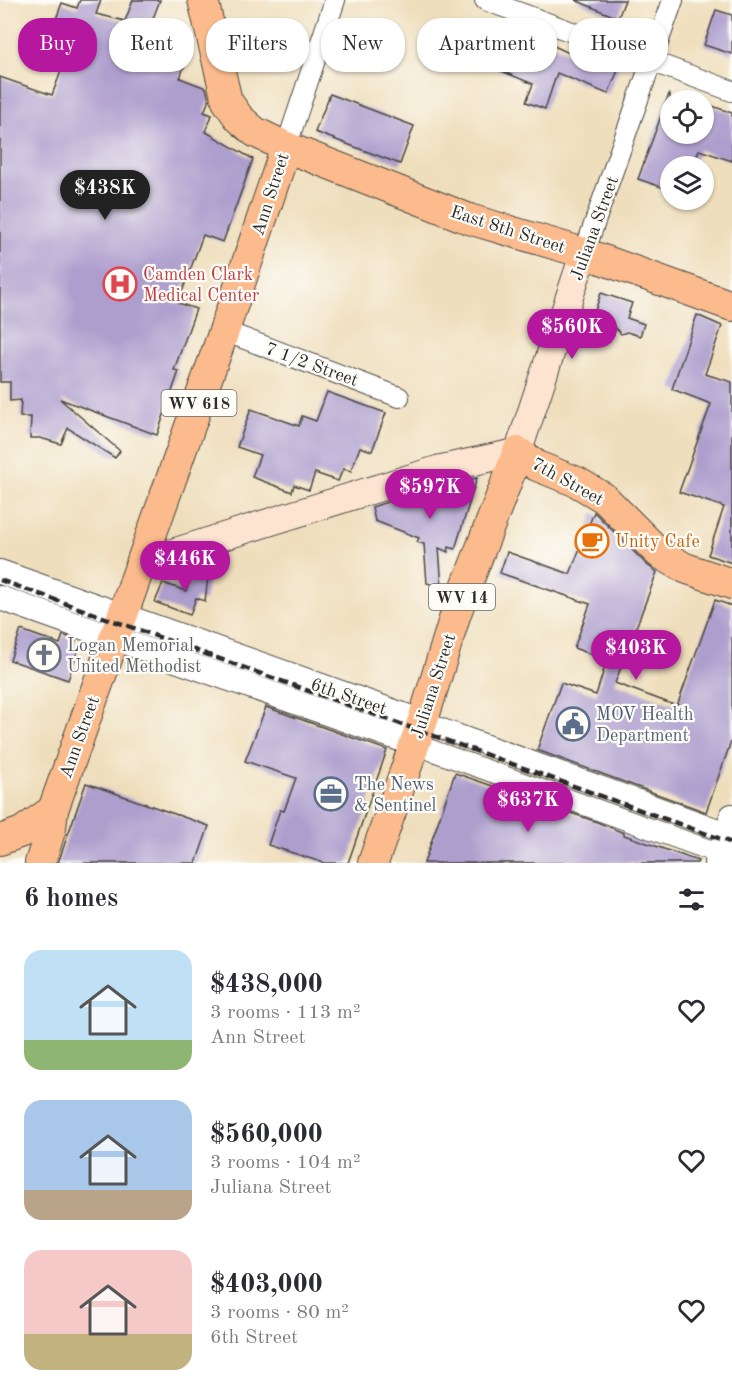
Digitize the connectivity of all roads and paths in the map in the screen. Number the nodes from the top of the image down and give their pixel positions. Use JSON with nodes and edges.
{"nodes":[{"id":1,"x":203,"y":0,"type":"edge"},
{"id":2,"x":335,"y":0,"type":"edge"},
{"id":3,"x":485,"y":0,"type":"edge"},
{"id":4,"x":673,"y":0,"type":"edge"},
{"id":5,"x":667,"y":18,"type":"edge"},
{"id":6,"x":569,"y":31,"type":"edge"},
{"id":7,"x":668,"y":67,"type":"edge"},
{"id":8,"x":647,"y":72,"type":"edge"},
{"id":9,"x":732,"y":91,"type":"edge"},
{"id":10,"x":286,"y":147,"type":"junction"},
{"id":11,"x":319,"y":160,"type":"junction"},
{"id":12,"x":272,"y":189,"type":"junction"},
{"id":13,"x":584,"y":253,"type":"junction"},
{"id":14,"x":732,"y":306,"type":"edge"},
{"id":15,"x":224,"y":332,"type":"junction"},
{"id":16,"x":399,"y":396,"type":"dead end"},
{"id":17,"x":518,"y":452,"type":"junction"},
{"id":18,"x":142,"y":562,"type":"junction"},
{"id":19,"x":0,"y":572,"type":"edge"},
{"id":20,"x":732,"y":584,"type":"edge"},
{"id":21,"x":0,"y":598,"type":"edge"},
{"id":22,"x":119,"y":626,"type":"junction"},
{"id":23,"x":418,"y":733,"type":"junction"},
{"id":24,"x":53,"y":810,"type":"junction"},
{"id":25,"x":0,"y":840,"type":"edge"},
{"id":26,"x":726,"y":843,"type":"edge"},
{"id":27,"x":40,"y":863,"type":"edge"},
{"id":28,"x":373,"y":863,"type":"edge"}],
"edges":[{"from":1,"to":10,"type":"main road","name":"East 8th Street"},
{"from":2,"to":10,"type":"street","name":"Ann Street"},
{"from":3,"to":6,"type":"street"},
{"from":4,"to":5,"type":"street","name":"Juliana Street"},
{"from":7,"to":9,"type":"street"},
{"from":8,"to":13,"type":"street","name":"Juliana Street"},
{"from":10,"to":11,"type":"main road","name":"East 8th Street"},
{"from":10,"to":12,"type":"main road","name":"Ann Street","number":"WV 618"},
{"from":11,"to":12,"type":"main road"},
{"from":11,"to":13,"type":"main road","name":"East 8th Street"},
{"from":12,"to":15,"type":"main road","name":"Ann Street","number":"WV 618"},
{"from":13,"to":14,"type":"main road","name":"East 8th Street"},
{"from":13,"to":17,"type":"main road","name":"Juliana Street","number":"WV 14"},
{"from":15,"to":16,"type":"street","name":"7 1/2 Street"},
{"from":15,"to":18,"type":"main road","name":"Ann Street","number":"WV 618"},
{"from":17,"to":18,"type":"main road","name":"7th Street"},
{"from":17,"to":20,"type":"main road","name":"7th Street"},
{"from":17,"to":23,"type":"main road","name":"Juliana Street","number":"WV 14"},
{"from":18,"to":22,"type":"main road","name":"Ann Street","number":"WV 618"},
{"from":19,"to":22,"type":"street","name":"6th Street"},
{"from":21,"to":22,"type":"street","name":"6th Street"},
{"from":22,"to":23,"type":"street","name":"6th Street"},
{"from":22,"to":24,"type":"main road","name":"Ann Street","number":"WV 618"},
{"from":23,"to":26,"type":"street","name":"6th Street"},
{"from":23,"to":28,"type":"main road","name":"Juliana Street","number":"WV 14"},
{"from":24,"to":25,"type":"main road"},
{"from":24,"to":27,"type":"main road","name":"Ann Street"}]}
